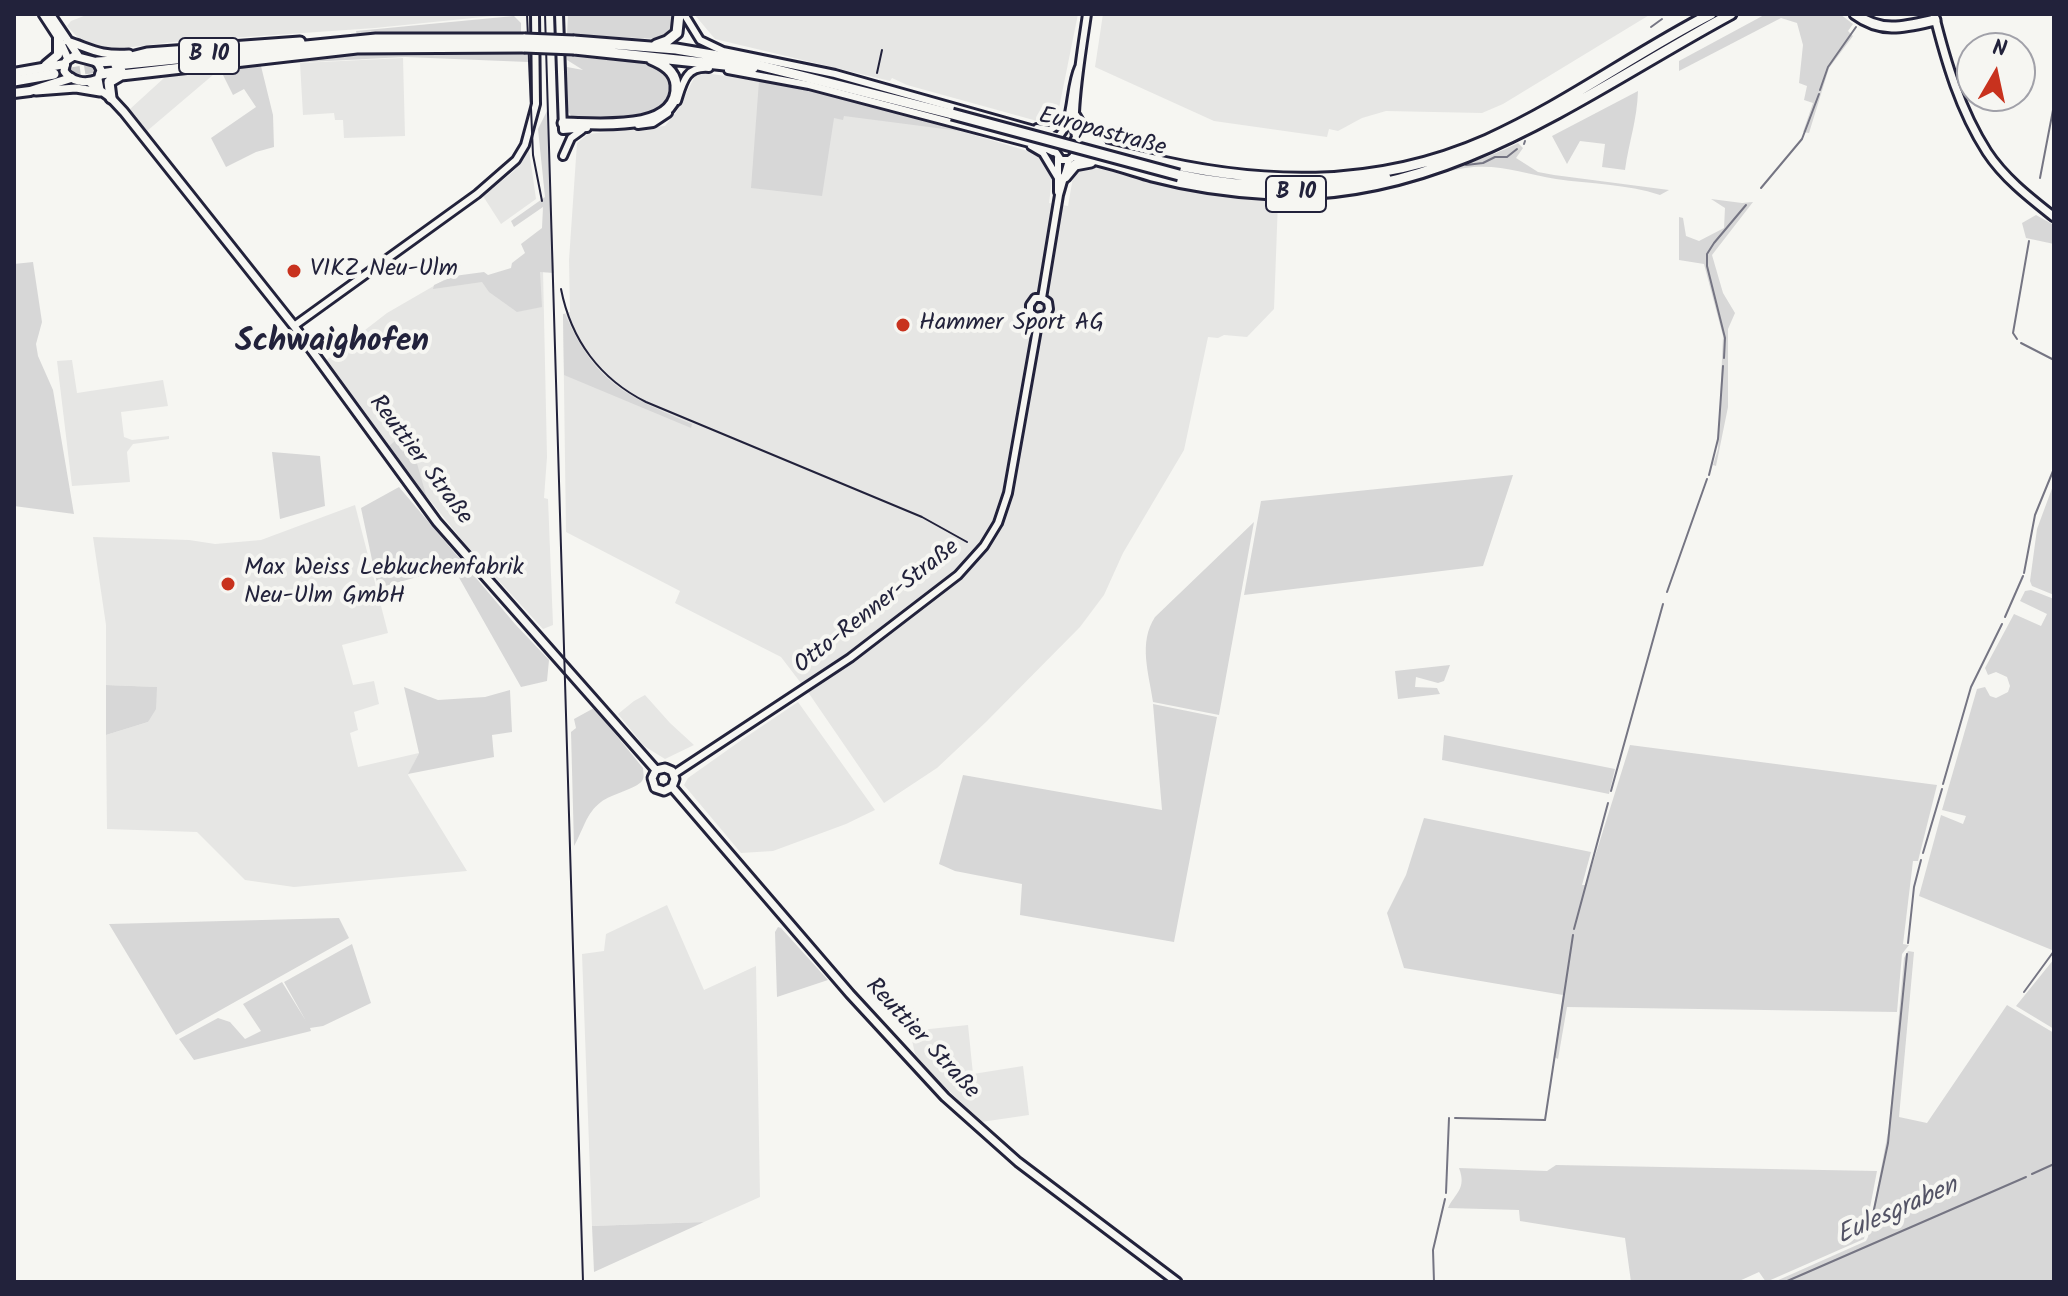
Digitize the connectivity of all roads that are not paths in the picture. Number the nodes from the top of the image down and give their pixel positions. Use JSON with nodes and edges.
{"nodes":[{"id":1,"x":43,"y":14,"type":"edge"},
{"id":2,"x":50,"y":14,"type":"edge"},
{"id":3,"x":535,"y":14,"type":"edge"},
{"id":4,"x":559,"y":14,"type":"edge"},
{"id":5,"x":682,"y":14,"type":"edge"},
{"id":6,"x":1087,"y":14,"type":"edge"},
{"id":7,"x":1711,"y":14,"type":"edge"},
{"id":8,"x":1731,"y":14,"type":"edge"},
{"id":9,"x":1924,"y":14,"type":"edge"},
{"id":10,"x":1859,"y":16,"type":"edge"},
{"id":11,"x":1934,"y":17,"type":"edge"},
{"id":12,"x":1914,"y":25,"type":"junction"},
{"id":13,"x":63,"y":39,"type":"junction"},
{"id":14,"x":376,"y":39,"type":"junction"},
{"id":15,"x":524,"y":43,"type":"junction"},
{"id":16,"x":574,"y":45,"type":"junction"},
{"id":17,"x":302,"y":47,"type":"junction"},
{"id":18,"x":649,"y":47,"type":"junction"},
{"id":19,"x":357,"y":48,"type":"junction"},
{"id":20,"x":697,"y":51,"type":"junction"},
{"id":21,"x":147,"y":53,"type":"junction"},
{"id":22,"x":641,"y":54,"type":"junction"},
{"id":23,"x":738,"y":55,"type":"junction"},
{"id":24,"x":79,"y":57,"type":"junction"},
{"id":25,"x":688,"y":60,"type":"junction"},
{"id":26,"x":66,"y":62,"type":"junction"},
{"id":27,"x":97,"y":62,"type":"junction"},
{"id":28,"x":116,"y":65,"type":"tunnel mouth"},
{"id":29,"x":38,"y":69,"type":"junction"},
{"id":30,"x":734,"y":70,"type":"junction"},
{"id":31,"x":139,"y":72,"type":"junction"},
{"id":32,"x":14,"y":73,"type":"edge"},
{"id":33,"x":54,"y":74,"type":"tunnel mouth"},
{"id":34,"x":71,"y":78,"type":"junction"},
{"id":35,"x":96,"y":78,"type":"junction"},
{"id":36,"x":14,"y":81,"type":"edge"},
{"id":37,"x":823,"y":81,"type":"junction"},
{"id":38,"x":30,"y":91,"type":"junction"},
{"id":39,"x":101,"y":92,"type":"junction"},
{"id":40,"x":14,"y":93,"type":"edge"},
{"id":41,"x":111,"y":98,"type":"junction"},
{"id":42,"x":1071,"y":116,"type":"junction"},
{"id":43,"x":563,"y":127,"type":"junction"},
{"id":44,"x":1029,"y":127,"type":"junction"},
{"id":45,"x":586,"y":128,"type":"junction"},
{"id":46,"x":1060,"y":136,"type":"junction"},
{"id":47,"x":1075,"y":139,"type":"junction"},
{"id":48,"x":1025,"y":142,"type":"junction"},
{"id":49,"x":1107,"y":149,"type":"junction"},
{"id":50,"x":1056,"y":155,"type":"junction"},
{"id":51,"x":563,"y":156,"type":"dead end"},
{"id":52,"x":1072,"y":158,"type":"junction"},
{"id":53,"x":1106,"y":164,"type":"junction"},
{"id":54,"x":1431,"y":166,"type":"junction"},
{"id":55,"x":1061,"y":178,"type":"junction"},
{"id":56,"x":2054,"y":217,"type":"edge"},
{"id":57,"x":1042,"y":298,"type":"junction"},
{"id":58,"x":1039,"y":318,"type":"junction"},
{"id":59,"x":294,"y":326,"type":"junction"},
{"id":60,"x":656,"y":770,"type":"junction"},
{"id":61,"x":674,"y":774,"type":"junction"},
{"id":62,"x":672,"y":787,"type":"junction"},
{"id":63,"x":1177,"y":1282,"type":"edge"}],
"edges":[{"from":1,"to":13,"type":"main road"},
{"from":2,"to":13,"type":"main road"},
{"from":3,"to":59,"type":"street"},
{"from":4,"to":43,"type":"street"},
{"from":5,"to":18,"type":"highway"},
{"from":5,"to":23,"type":"street","name":"Europastraße"},
{"from":6,"to":42,"type":"street"},
{"from":7,"to":54,"type":"highway","number":"B 10"},
{"from":8,"to":54,"type":"highway","number":"B 10"},
{"from":9,"to":12,"type":"highway"},
{"from":10,"to":12,"type":"highway"},
{"from":11,"to":12,"type":"highway"},
{"from":11,"to":56,"type":"main road"},
{"from":13,"to":21,"type":"main road"},
{"from":13,"to":24,"type":"main road"},
{"from":13,"to":26,"type":"main road"},
{"from":13,"to":29,"type":"main road"},
{"from":14,"to":15,"type":"highway","name":"Europastraße","number":"B 10"},
{"from":14,"to":17,"type":"highway","name":"Europastraße","number":"B 10"},
{"from":14,"to":21,"type":"highway"},
{"from":15,"to":16,"type":"highway","name":"Europastraße","number":"B 10","bridge":true},
{"from":15,"to":19,"type":"highway","name":"Europastraße","number":"B 10"},
{"from":16,"to":18,"type":"highway","name":"Europastraße","number":"B 10"},
{"from":16,"to":22,"type":"highway","name":"Europastraße","number":"B 10"},
{"from":17,"to":19,"type":"highway","name":"Europastraße","number":"B 10"},
{"from":17,"to":28,"type":"highway","name":"Europastraße","number":"B 10"},
{"from":18,"to":20,"type":"highway","name":"Europastraße","number":"B 10"},
{"from":19,"to":31,"type":"highway"},
{"from":20,"to":23,"type":"highway","number":"B 10"},
{"from":20,"to":37,"type":"highway","name":"Europastraße","number":"B 10"},
{"from":21,"to":27,"type":"highway"},
{"from":22,"to":25,"type":"highway","name":"Europastraße","number":"B 10"},
{"from":22,"to":43,"type":"highway"},
{"from":23,"to":44,"type":"street","name":"Europastraße","number":"B 10"},
{"from":24,"to":26,"type":"main road"},
{"from":24,"to":27,"type":"main road"},
{"from":25,"to":30,"type":"highway"},
{"from":25,"to":37,"type":"highway","name":"Europastraße","number":"B 10"},
{"from":26,"to":29,"type":"main road"},
{"from":26,"to":34,"type":"main road"},
{"from":27,"to":35,"type":"main road"},
{"from":29,"to":32,"type":"main road"},
{"from":30,"to":45,"type":"street","name":"Europastraße"},
{"from":30,"to":48,"type":"street","name":"Europastraße"},
{"from":31,"to":35,"type":"highway"},
{"from":31,"to":41,"type":"highway"},
{"from":33,"to":36,"type":"highway"},
{"from":34,"to":35,"type":"main road","name":"Reuttier Straße"},
{"from":34,"to":38,"type":"main road"},
{"from":35,"to":39,"type":"main road","name":"Reuttier Straße"},
{"from":37,"to":54,"type":"highway","name":"Europastraße","number":"B 10","bridge":true},
{"from":38,"to":39,"type":"main road"},
{"from":38,"to":40,"type":"main road"},
{"from":39,"to":41,"type":"main road","name":"Reuttier Straße"},
{"from":41,"to":59,"type":"main road","name":"Reuttier Straße"},
{"from":42,"to":44,"type":"street"},
{"from":42,"to":46,"type":"street"},
{"from":42,"to":47,"type":"street"},
{"from":42,"to":49,"type":"highway"},
{"from":43,"to":45,"type":"street"},
{"from":44,"to":46,"type":"street","name":"Europastraße","number":"B 10"},
{"from":45,"to":51,"type":"street"},
{"from":46,"to":47,"type":"street"},
{"from":46,"to":50,"type":"street"},
{"from":47,"to":49,"type":"highway"},
{"from":47,"to":52,"type":"street"},
{"from":48,"to":50,"type":"street","name":"Europastraße"},
{"from":48,"to":55,"type":"street"},
{"from":49,"to":54,"type":"highway"},
{"from":50,"to":52,"type":"street"},
{"from":50,"to":55,"type":"street","name":"Otto-Renner-Straße"},
{"from":52,"to":53,"type":"highway","number":"B 10"},
{"from":52,"to":55,"type":"street","name":"Otto-Renner-Straße"},
{"from":53,"to":54,"type":"highway","number":"B 10"},
{"from":53,"to":55,"type":"highway","number":"B 10"},
{"from":55,"to":57,"type":"street","name":"Otto-Renner-Straße"},
{"from":57,"to":58,"type":"street","name":"Otto-Renner-Straße"},
{"from":57,"to":58,"type":"street","name":"Otto-Renner-Straße"},
{"from":58,"to":61,"type":"street","name":"Otto-Renner-Straße"},
{"from":59,"to":60,"type":"main road","name":"Reuttier Straße"},
{"from":60,"to":61,"type":"main road"},
{"from":60,"to":62,"type":"main road"},
{"from":61,"to":62,"type":"main road"},
{"from":62,"to":63,"type":"main road","name":"Reuttier Straße"}]}
